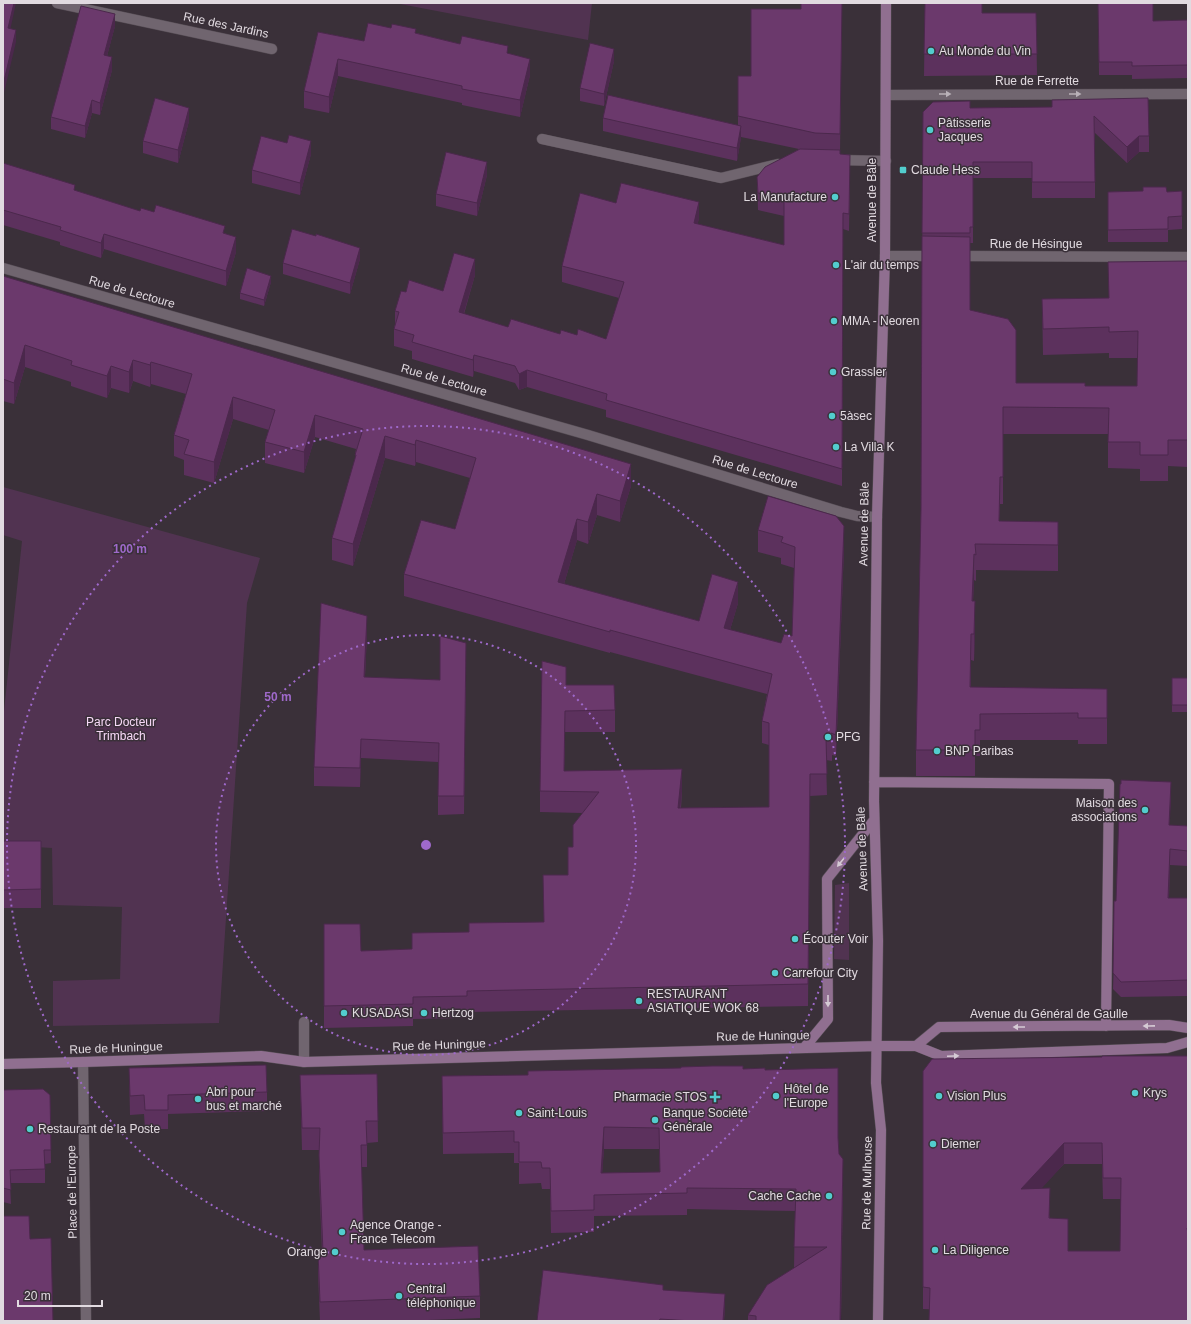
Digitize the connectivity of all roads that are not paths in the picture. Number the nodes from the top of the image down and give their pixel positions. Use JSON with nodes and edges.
{"nodes":[{"id":1,"x":56,"y":3,"type":"edge"},
{"id":2,"x":886,"y":3,"type":"edge"},
{"id":3,"x":272,"y":49,"type":"dead end"},
{"id":4,"x":1188,"y":94,"type":"edge"},
{"id":5,"x":886,"y":95,"type":"junction"},
{"id":6,"x":542,"y":139,"type":"dead end"},
{"id":7,"x":829,"y":160,"type":"edge"},
{"id":8,"x":886,"y":161,"type":"junction"},
{"id":9,"x":785,"y":162,"type":"edge"},
{"id":10,"x":885,"y":256,"type":"junction"},
{"id":11,"x":1188,"y":257,"type":"edge"},
{"id":12,"x":3,"y":268,"type":"edge"},
{"id":13,"x":876,"y":517,"type":"junction"},
{"id":14,"x":874,"y":782,"type":"junction"},
{"id":15,"x":874,"y":820,"type":"junction"},
{"id":16,"x":304,"y":1022,"type":"dead end"},
{"id":17,"x":1106,"y":1026,"type":"junction"},
{"id":18,"x":1188,"y":1028,"type":"edge"},
{"id":19,"x":1188,"y":1042,"type":"edge"},
{"id":20,"x":877,"y":1046,"type":"junction"},
{"id":21,"x":916,"y":1046,"type":"junction"},
{"id":22,"x":804,"y":1048,"type":"junction"},
{"id":23,"x":83,"y":1062,"type":"junction"},
{"id":24,"x":304,"y":1062,"type":"junction"},
{"id":25,"x":3,"y":1064,"type":"edge"},
{"id":26,"x":86,"y":1321,"type":"edge"},
{"id":27,"x":878,"y":1321,"type":"edge"}],
"edges":[{"from":1,"to":3,"type":"street","name":"Rue des Jardins"},
{"from":2,"to":5,"type":"main road","name":"Avenue de Bâle"},
{"from":5,"to":4,"type":"street","name":"Rue de Ferrette","one_way":true},
{"from":5,"to":8,"type":"main road","name":"Avenue de Bâle"},
{"from":6,"to":9,"type":"street"},
{"from":7,"to":8,"type":"street"},
{"from":8,"to":10,"type":"main road","name":"Avenue de Bâle"},
{"from":10,"to":11,"type":"street","name":"Rue de Hésingue"},
{"from":10,"to":13,"type":"main road","name":"Avenue de Bâle"},
{"from":12,"to":13,"type":"street","name":"Rue de Lectoure"},
{"from":13,"to":14,"type":"main road","name":"Avenue de Bâle"},
{"from":14,"to":15,"type":"main road","name":"Avenue de Bâle"},
{"from":14,"to":17,"type":"main road"},
{"from":15,"to":20,"type":"main road","name":"Avenue de Bâle"},
{"from":15,"to":22,"type":"main road","one_way":true},
{"from":16,"to":24,"type":"street"},
{"from":18,"to":17,"type":"main road","name":"Avenue du Général de Gaulle","one_way":true},
{"from":17,"to":21,"type":"main road","name":"Avenue du Général de Gaulle","one_way":true},
{"from":21,"to":19,"type":"main road","one_way":true},
{"from":20,"to":21,"type":"main road"},
{"from":20,"to":22,"type":"main road","name":"Rue de Huningue"},
{"from":20,"to":27,"type":"main road","name":"Rue de Mulhouse"},
{"from":22,"to":24,"type":"main road","name":"Rue de Huningue"},
{"from":23,"to":24,"type":"main road","name":"Rue de Huningue"},
{"from":23,"to":25,"type":"main road","name":"Rue de Huningue"},
{"from":23,"to":26,"type":"street","name":"Place de l'Europe"}]}
